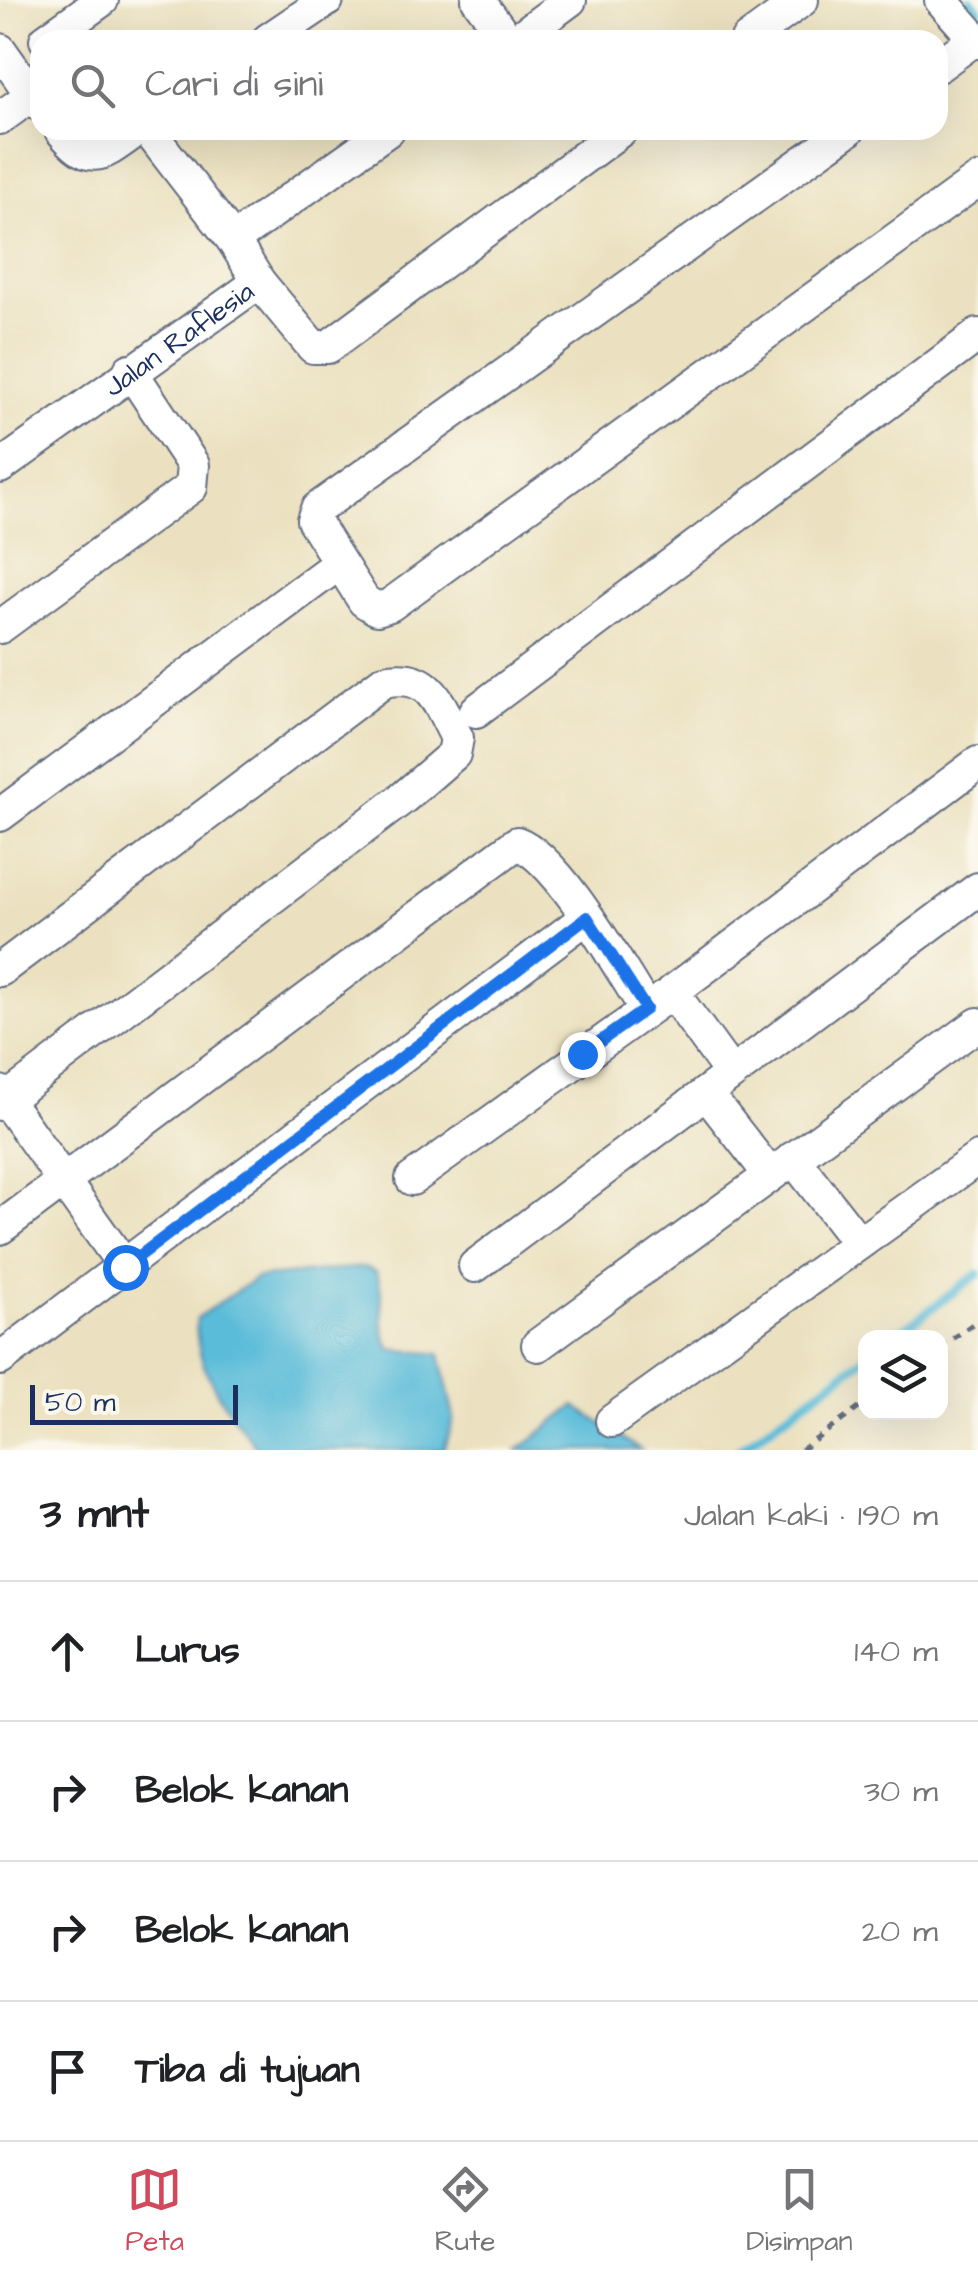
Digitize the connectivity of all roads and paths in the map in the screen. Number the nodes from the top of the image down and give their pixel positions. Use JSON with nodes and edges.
{"nodes":[{"id":1,"x":102,"y":0,"type":"edge"},
{"id":2,"x":327,"y":0,"type":"edge"},
{"id":3,"x":478,"y":0,"type":"edge"},
{"id":4,"x":570,"y":0,"type":"edge"},
{"id":5,"x":802,"y":0,"type":"edge"},
{"id":6,"x":940,"y":0,"type":"edge"},
{"id":7,"x":60,"y":30,"type":"edge"},
{"id":8,"x":283,"y":30,"type":"edge"},
{"id":9,"x":504,"y":30,"type":"edge"},
{"id":10,"x":526,"y":30,"type":"edge"},
{"id":11,"x":761,"y":30,"type":"edge"},
{"id":12,"x":977,"y":41,"type":"edge"},
{"id":13,"x":30,"y":48,"type":"edge"},
{"id":14,"x":6,"y":58,"type":"edge"},
{"id":15,"x":948,"y":60,"type":"edge"},
{"id":16,"x":30,"y":91,"type":"edge"},
{"id":17,"x":30,"y":102,"type":"edge"},
{"id":18,"x":0,"y":118,"type":"edge"},
{"id":19,"x":70,"y":140,"type":"edge"},
{"id":20,"x":124,"y":140,"type":"edge"},
{"id":21,"x":156,"y":140,"type":"edge"},
{"id":22,"x":374,"y":140,"type":"edge"},
{"id":23,"x":593,"y":140,"type":"edge"},
{"id":24,"x":834,"y":140,"type":"edge"},
{"id":25,"x":978,"y":180,"type":"edge"},
{"id":26,"x":233,"y":240,"type":"junction"},
{"id":27,"x":258,"y":282,"type":"junction"},
{"id":28,"x":978,"y":336,"type":"edge"},
{"id":29,"x":130,"y":370,"type":"junction"},
{"id":30,"x":0,"y":467,"type":"edge"},
{"id":31,"x":338,"y":564,"type":"junction"},
{"id":32,"x":0,"y":626,"type":"edge"},
{"id":33,"x":476,"y":711,"type":"dead end"},
{"id":34,"x":978,"y":763,"type":"edge"},
{"id":35,"x":0,"y":815,"type":"edge"},
{"id":36,"x":978,"y":890,"type":"edge"},
{"id":37,"x":587,"y":917,"type":"junction"},
{"id":38,"x":0,"y":970,"type":"edge"},
{"id":39,"x":659,"y":1001,"type":"junction"},
{"id":40,"x":978,"y":1024,"type":"edge"},
{"id":41,"x":718,"y":1083,"type":"junction"},
{"id":42,"x":2,"y":1099,"type":"edge"},
{"id":43,"x":978,"y":1158,"type":"edge"},
{"id":44,"x":782,"y":1167,"type":"junction"},
{"id":45,"x":412,"y":1179,"type":"dead end"},
{"id":46,"x":64,"y":1181,"type":"junction"},
{"id":47,"x":0,"y":1228,"type":"edge"},
{"id":48,"x":859,"y":1242,"type":"junction"},
{"id":49,"x":475,"y":1266,"type":"dead end"},
{"id":50,"x":125,"y":1267,"type":"junction"},
{"id":51,"x":978,"y":1320,"type":"edge"},
{"id":52,"x":948,"y":1342,"type":"edge"},
{"id":53,"x":538,"y":1345,"type":"dead end"},
{"id":54,"x":0,"y":1359,"type":"edge"},
{"id":55,"x":858,"y":1408,"type":"edge"},
{"id":56,"x":612,"y":1421,"type":"dead end"},
{"id":57,"x":801,"y":1450,"type":"edge"}],
"edges":[{"from":1,"to":7,"type":"street"},
{"from":2,"to":8,"type":"street"},
{"from":3,"to":9,"type":"street"},
{"from":4,"to":10,"type":"street"},
{"from":5,"to":11,"type":"street"},
{"from":6,"to":12,"type":"street"},
{"from":12,"to":15,"type":"street"},
{"from":13,"to":14,"type":"street"},
{"from":14,"to":16,"type":"street"},
{"from":17,"to":18,"type":"street"},
{"from":19,"to":20,"type":"street"},
{"from":21,"to":26,"type":"street"},
{"from":22,"to":26,"type":"street","name":"Jalan Raflesia"},
{"from":23,"to":27,"type":"street"},
{"from":24,"to":31,"type":"street"},
{"from":25,"to":31,"type":"street"},
{"from":26,"to":27,"type":"street","name":"Jalan Raflesia"},
{"from":27,"to":29,"type":"street","name":"Jalan Raflesia"},
{"from":28,"to":33,"type":"street"},
{"from":29,"to":30,"type":"street","name":"Jalan Raflesia"},
{"from":29,"to":32,"type":"street"},
{"from":31,"to":35,"type":"street"},
{"from":34,"to":39,"type":"street"},
{"from":36,"to":41,"type":"street"},
{"from":37,"to":39,"type":"street"},
{"from":37,"to":46,"type":"street"},
{"from":37,"to":50,"type":"street"},
{"from":38,"to":42,"type":"street"},
{"from":39,"to":41,"type":"street"},
{"from":39,"to":45,"type":"street"},
{"from":40,"to":44,"type":"street"},
{"from":41,"to":44,"type":"street"},
{"from":41,"to":49,"type":"street"},
{"from":42,"to":46,"type":"street"},
{"from":43,"to":48,"type":"street"},
{"from":44,"to":48,"type":"street"},
{"from":44,"to":53,"type":"street"},
{"from":46,"to":47,"type":"street"},
{"from":46,"to":50,"type":"street"},
{"from":48,"to":56,"type":"street"},
{"from":50,"to":54,"type":"street"},
{"from":51,"to":52,"type":"path"},
{"from":55,"to":57,"type":"path"}]}
